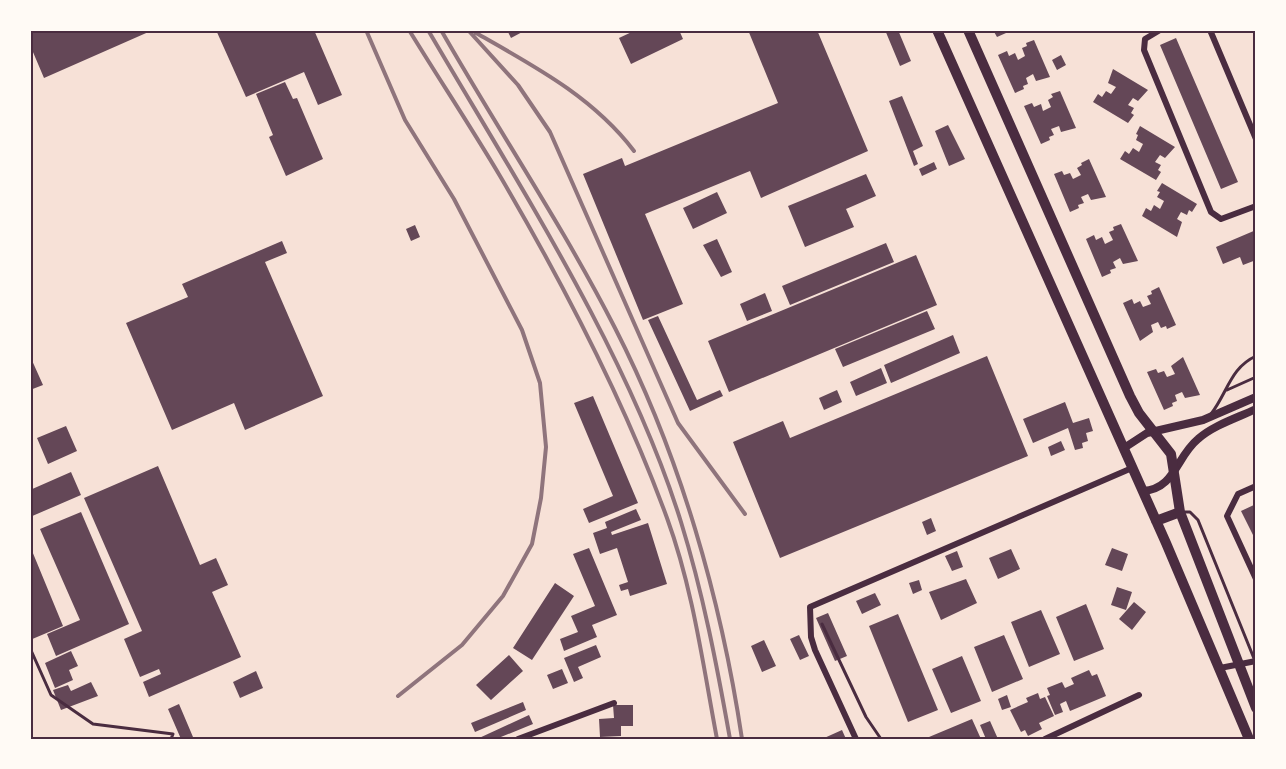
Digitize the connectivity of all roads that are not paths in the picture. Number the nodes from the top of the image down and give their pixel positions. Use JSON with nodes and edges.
{"nodes":[{"id":1,"x":938,"y":30,"type":"edge"},
{"id":2,"x":968,"y":30,"type":"edge"},
{"id":3,"x":1160,"y":30,"type":"edge"},
{"id":4,"x":1210,"y":30,"type":"edge"},
{"id":5,"x":1256,"y":139,"type":"edge"},
{"id":6,"x":1256,"y":206,"type":"edge"},
{"id":7,"x":1256,"y":356,"type":"edge"},
{"id":8,"x":1256,"y":377,"type":"edge"},
{"id":9,"x":1227,"y":390,"type":"junction"},
{"id":10,"x":1256,"y":397,"type":"edge"},
{"id":11,"x":1256,"y":409,"type":"edge"},
{"id":12,"x":1208,"y":418,"type":"junction"},
{"id":13,"x":1153,"y":431,"type":"junction"},
{"id":14,"x":1124,"y":448,"type":"junction"},
{"id":15,"x":1132,"y":468,"type":"junction"},
{"id":16,"x":1175,"y":472,"type":"junction"},
{"id":17,"x":1256,"y":486,"type":"edge"},
{"id":18,"x":1143,"y":491,"type":"junction"},
{"id":19,"x":1180,"y":512,"type":"junction"},
{"id":20,"x":1156,"y":521,"type":"junction"},
{"id":21,"x":1256,"y":579,"type":"edge"},
{"id":22,"x":822,"y":624,"type":"dead end"},
{"id":23,"x":30,"y":648,"type":"edge"},
{"id":24,"x":1256,"y":661,"type":"edge"},
{"id":25,"x":1240,"y":664,"type":"junction"},
{"id":26,"x":1220,"y":668,"type":"junction"},
{"id":27,"x":1139,"y":695,"type":"dead end"},
{"id":28,"x":614,"y":703,"type":"dead end"},
{"id":29,"x":1256,"y":708,"type":"edge"},
{"id":30,"x":171,"y":739,"type":"edge"},
{"id":31,"x":518,"y":739,"type":"edge"},
{"id":32,"x":856,"y":739,"type":"edge"},
{"id":33,"x":881,"y":739,"type":"edge"},
{"id":34,"x":1045,"y":739,"type":"edge"},
{"id":35,"x":1249,"y":739,"type":"edge"}],
"edges":[{"from":1,"to":14,"type":"highway"},
{"from":2,"to":13,"type":"highway"},
{"from":3,"to":6,"type":"street"},
{"from":4,"to":5,"type":"street"},
{"from":7,"to":9,"type":"lane"},
{"from":8,"to":9,"type":"lane"},
{"from":9,"to":12,"type":"lane"},
{"from":10,"to":12,"type":"street"},
{"from":11,"to":16,"type":"street"},
{"from":12,"to":13,"type":"street"},
{"from":13,"to":14,"type":"street"},
{"from":13,"to":16,"type":"highway"},
{"from":14,"to":15,"type":"highway"},
{"from":15,"to":18,"type":"highway"},
{"from":15,"to":32,"type":"street"},
{"from":16,"to":18,"type":"street"},
{"from":16,"to":19,"type":"highway"},
{"from":17,"to":21,"type":"street"},
{"from":18,"to":20,"type":"highway"},
{"from":19,"to":20,"type":"highway"},
{"from":19,"to":24,"type":"lane"},
{"from":19,"to":25,"type":"highway"},
{"from":20,"to":26,"type":"highway"},
{"from":22,"to":33,"type":"lane"},
{"from":23,"to":30,"type":"lane"},
{"from":24,"to":25,"type":"street"},
{"from":25,"to":26,"type":"street"},
{"from":25,"to":29,"type":"highway"},
{"from":26,"to":35,"type":"highway"},
{"from":27,"to":34,"type":"street"},
{"from":28,"to":31,"type":"street"}]}
